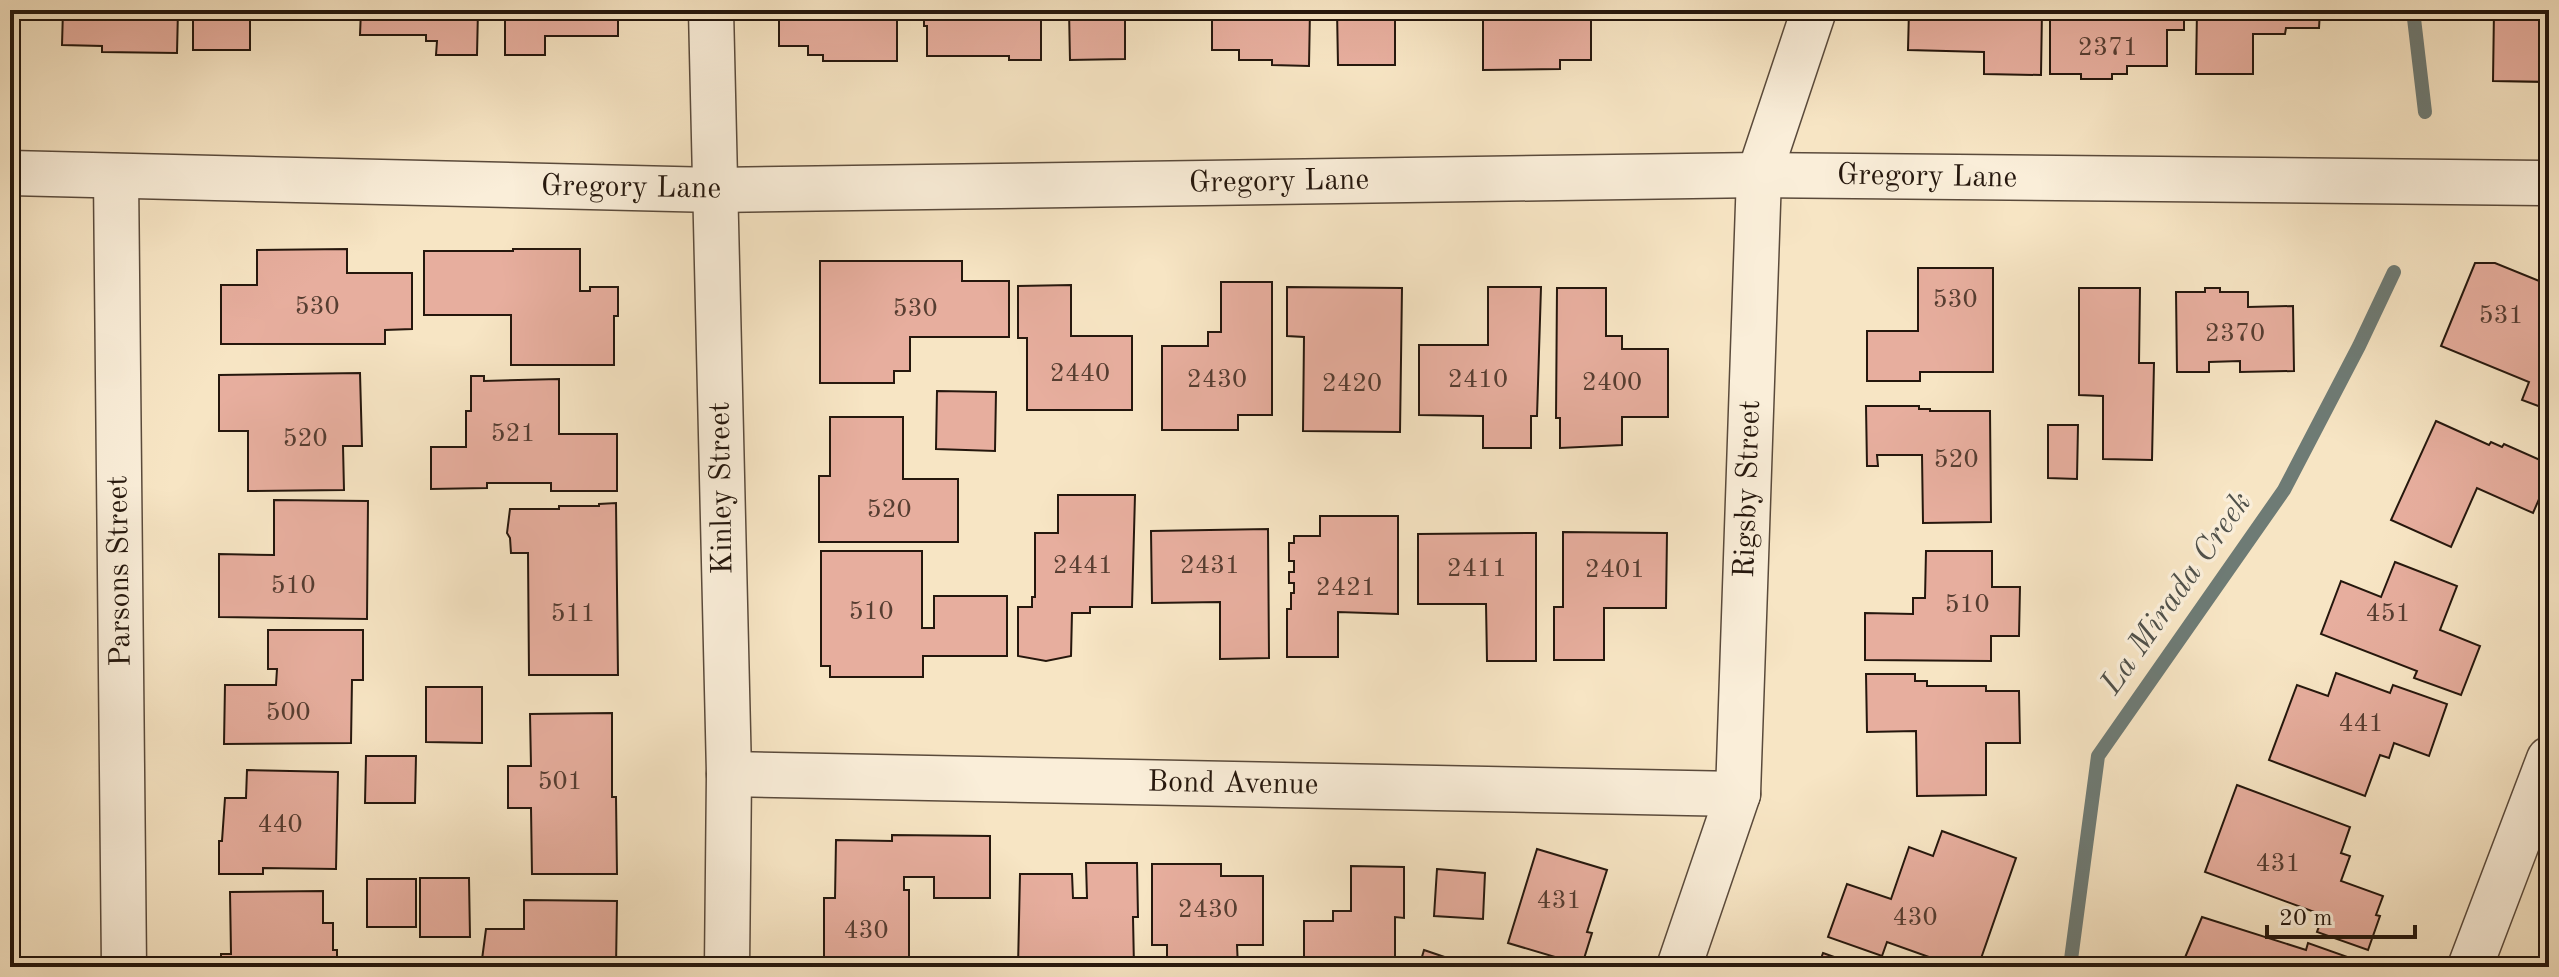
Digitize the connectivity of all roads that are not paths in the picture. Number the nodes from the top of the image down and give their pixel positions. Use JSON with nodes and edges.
{"nodes":[{"id":1,"x":711,"y":10,"type":"edge"},
{"id":2,"x":1814,"y":10,"type":"edge"},
{"id":3,"x":10,"y":173,"type":"edge"},
{"id":4,"x":1759,"y":175,"type":"junction"},
{"id":5,"x":116,"y":176,"type":"junction"},
{"id":6,"x":2549,"y":183,"type":"edge"},
{"id":7,"x":715,"y":190,"type":"junction"},
{"id":8,"x":2549,"y":759,"type":"edge"},
{"id":9,"x":729,"y":774,"type":"junction"},
{"id":10,"x":1738,"y":794,"type":"junction"},
{"id":11,"x":124,"y":967,"type":"edge"},
{"id":12,"x":727,"y":967,"type":"edge"},
{"id":13,"x":1679,"y":967,"type":"edge"},
{"id":14,"x":2470,"y":967,"type":"edge"}],
"edges":[{"from":1,"to":7,"type":"street","name":"Kinley Street"},
{"from":2,"to":4,"type":"street","name":"Rigsby Street"},
{"from":3,"to":5,"type":"street","name":"Gregory Lane"},
{"from":4,"to":6,"type":"street","name":"Gregory Lane"},
{"from":4,"to":7,"type":"street","name":"Gregory Lane"},
{"from":4,"to":10,"type":"street","name":"Rigsby Street"},
{"from":5,"to":7,"type":"street","name":"Gregory Lane"},
{"from":5,"to":11,"type":"street","name":"Parsons Street"},
{"from":7,"to":9,"type":"street","name":"Kinley Street"},
{"from":8,"to":14,"type":"street"},
{"from":9,"to":10,"type":"street","name":"Bond Avenue"},
{"from":9,"to":12,"type":"street","name":"Kinley Street"},
{"from":10,"to":13,"type":"street","name":"Rigsby Street"}]}
